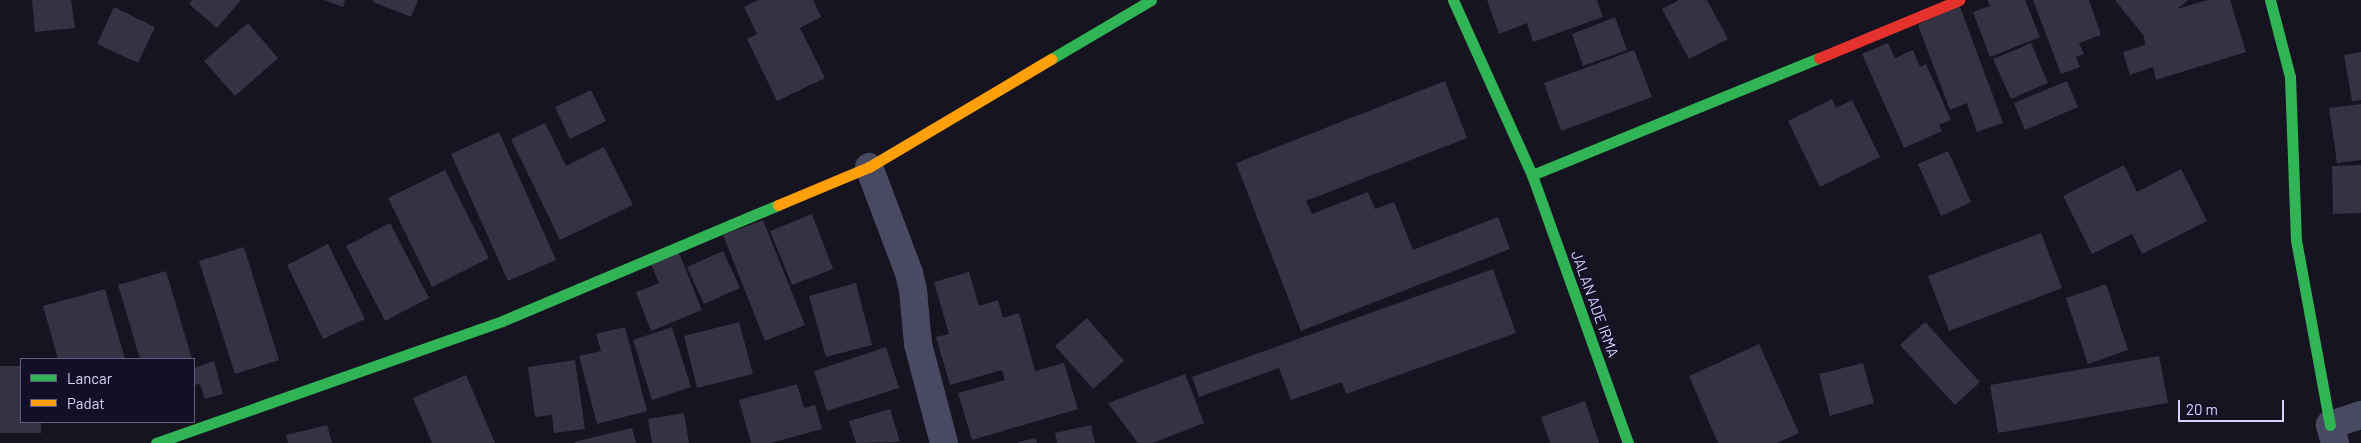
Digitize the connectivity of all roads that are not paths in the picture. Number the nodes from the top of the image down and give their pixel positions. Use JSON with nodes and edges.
{"nodes":[{"id":1,"x":1151,"y":0,"type":"edge"},
{"id":2,"x":1453,"y":0,"type":"edge"},
{"id":3,"x":1959,"y":0,"type":"edge"},
{"id":4,"x":2270,"y":0,"type":"edge"},
{"id":5,"x":869,"y":167,"type":"junction"},
{"id":6,"x":1532,"y":175,"type":"junction"},
{"id":7,"x":2361,"y":415,"type":"edge"},
{"id":8,"x":2332,"y":434,"type":"edge"},
{"id":9,"x":156,"y":443,"type":"edge"},
{"id":10,"x":944,"y":443,"type":"edge"},
{"id":11,"x":1628,"y":443,"type":"edge"}],
"edges":[{"from":1,"to":5,"type":"street"},
{"from":2,"to":6,"type":"street","name":"JALAN ADE IRMA"},
{"from":3,"to":6,"type":"street"},
{"from":4,"to":8,"type":"street"},
{"from":5,"to":9,"type":"street"},
{"from":5,"to":10,"type":"street"},
{"from":6,"to":11,"type":"street","name":"JALAN ADE IRMA"},
{"from":7,"to":8,"type":"street"}]}
